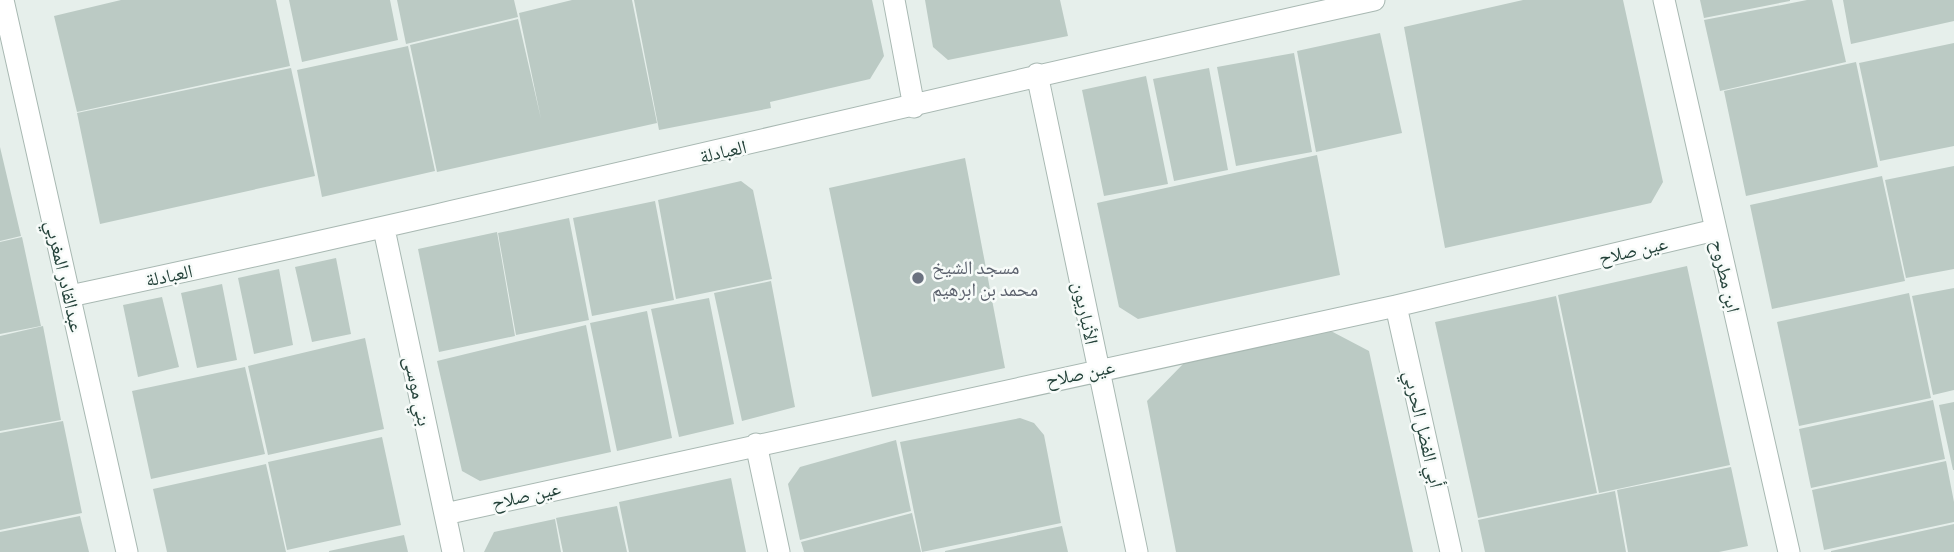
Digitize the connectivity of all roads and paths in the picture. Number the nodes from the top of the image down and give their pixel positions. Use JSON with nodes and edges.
{"nodes":[{"id":1,"x":3,"y":0,"type":"edge"},
{"id":2,"x":894,"y":0,"type":"edge"},
{"id":3,"x":1374,"y":0,"type":"edge"},
{"id":4,"x":1664,"y":0,"type":"edge"},
{"id":5,"x":1037,"y":74,"type":"junction"},
{"id":6,"x":914,"y":107,"type":"junction"},
{"id":7,"x":384,"y":229,"type":"junction"},
{"id":8,"x":1715,"y":230,"type":"junction"},
{"id":9,"x":70,"y":296,"type":"junction"},
{"id":10,"x":1396,"y":306,"type":"junction"},
{"id":11,"x":1098,"y":369,"type":"junction"},
{"id":12,"x":756,"y":444,"type":"junction"},
{"id":13,"x":444,"y":514,"type":"junction"},
{"id":14,"x":127,"y":552,"type":"edge"},
{"id":15,"x":453,"y":552,"type":"edge"},
{"id":16,"x":779,"y":552,"type":"edge"},
{"id":17,"x":1137,"y":552,"type":"edge"},
{"id":18,"x":1451,"y":552,"type":"edge"},
{"id":19,"x":1789,"y":552,"type":"edge"}],
"edges":[{"from":1,"to":9,"type":"street","name":"عبدالقادر المغربي"},
{"from":2,"to":6,"type":"street"},
{"from":3,"to":5,"type":"street","name":"العبادلة"},
{"from":4,"to":8,"type":"street","name":"ابن مطروح"},
{"from":5,"to":6,"type":"street","name":"العبادلة"},
{"from":5,"to":11,"type":"street","name":"الأنباريون"},
{"from":6,"to":7,"type":"street","name":"العبادلة"},
{"from":7,"to":9,"type":"street","name":"العبادلة"},
{"from":7,"to":13,"type":"street","name":"بني موسى"},
{"from":8,"to":10,"type":"street","name":"عين صلاح"},
{"from":8,"to":19,"type":"street","name":"ابن مطروح"},
{"from":9,"to":14,"type":"street","name":"عبدالقادر المغربي"},
{"from":10,"to":11,"type":"street","name":"عين صلاح"},
{"from":10,"to":18,"type":"street","name":"أبي الفضل الحربي"},
{"from":11,"to":12,"type":"street","name":"عين صلاح"},
{"from":11,"to":17,"type":"street","name":"الأنباريون"},
{"from":12,"to":13,"type":"street","name":"عين صلاح"},
{"from":12,"to":16,"type":"street"},
{"from":13,"to":15,"type":"street","name":"بني موسى"}]}
